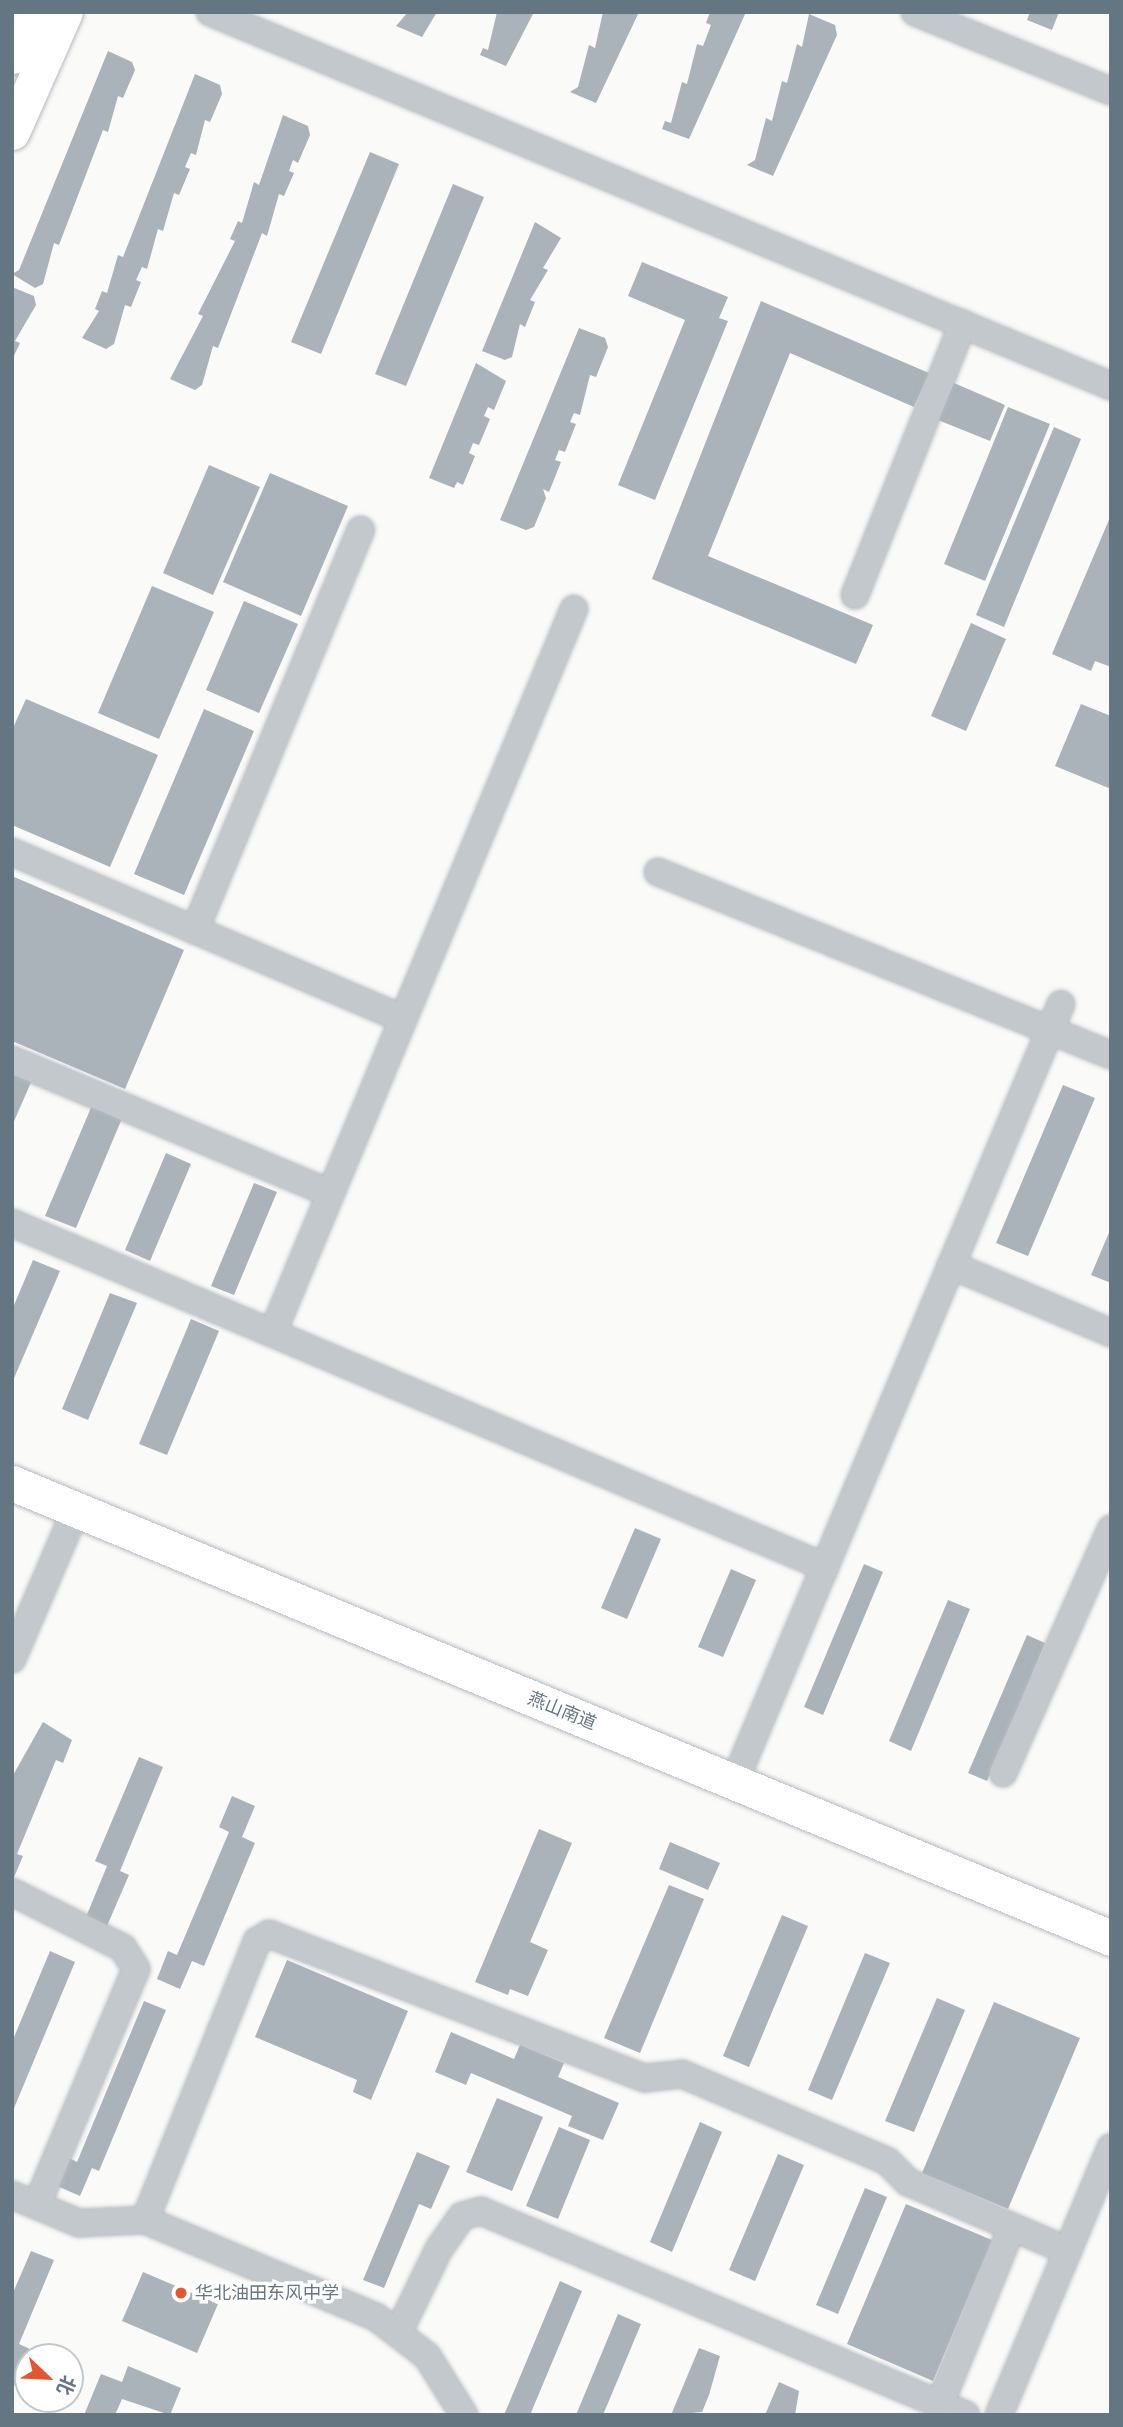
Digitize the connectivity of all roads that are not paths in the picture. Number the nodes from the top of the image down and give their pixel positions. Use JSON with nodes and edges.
{"nodes":[{"id":1,"x":32,"y":12,"type":"edge"},
{"id":2,"x":65,"y":12,"type":"edge"},
{"id":3,"x":210,"y":12,"type":"edge"},
{"id":4,"x":915,"y":12,"type":"edge"},
{"id":5,"x":12,"y":56,"type":"edge"},
{"id":6,"x":1111,"y":91,"type":"edge"},
{"id":7,"x":12,"y":132,"type":"edge"},
{"id":8,"x":963,"y":324,"type":"junction"},
{"id":9,"x":1111,"y":386,"type":"edge"},
{"id":10,"x":361,"y":530,"type":"dead end"},
{"id":11,"x":855,"y":595,"type":"dead end"},
{"id":12,"x":574,"y":608,"type":"dead end"},
{"id":13,"x":12,"y":852,"type":"edge"},
{"id":14,"x":658,"y":872,"type":"dead end"},
{"id":15,"x":195,"y":930,"type":"junction"},
{"id":16,"x":1061,"y":1004,"type":"dead end"},
{"id":17,"x":402,"y":1018,"type":"junction"},
{"id":18,"x":1050,"y":1030,"type":"junction"},
{"id":19,"x":1111,"y":1055,"type":"edge"},
{"id":20,"x":12,"y":1060,"type":"edge"},
{"id":21,"x":330,"y":1193,"type":"junction"},
{"id":22,"x":12,"y":1223,"type":"edge"},
{"id":23,"x":951,"y":1265,"type":"junction"},
{"id":24,"x":273,"y":1332,"type":"junction"},
{"id":25,"x":1111,"y":1333,"type":"edge"},
{"id":26,"x":12,"y":1462,"type":"edge"},
{"id":27,"x":12,"y":1483,"type":"edge"},
{"id":28,"x":76,"y":1510,"type":"junction"},
{"id":29,"x":1111,"y":1528,"type":"edge"},
{"id":30,"x":825,"y":1567,"type":"junction"},
{"id":31,"x":12,"y":1659,"type":"edge"},
{"id":32,"x":742,"y":1764,"type":"junction"},
{"id":33,"x":1003,"y":1773,"type":"dead end"},
{"id":34,"x":12,"y":1892,"type":"edge"},
{"id":35,"x":1111,"y":1916,"type":"edge"},
{"id":36,"x":1111,"y":1938,"type":"edge"},
{"id":37,"x":1111,"y":2147,"type":"edge"},
{"id":38,"x":12,"y":2195,"type":"edge"},
{"id":39,"x":37,"y":2206,"type":"junction"},
{"id":40,"x":145,"y":2220,"type":"junction"},
{"id":41,"x":1012,"y":2227,"type":"junction"},
{"id":42,"x":1068,"y":2251,"type":"junction"},
{"id":43,"x":398,"y":2333,"type":"junction"},
{"id":44,"x":940,"y":2404,"type":"junction"},
{"id":45,"x":464,"y":2415,"type":"edge"},
{"id":46,"x":966,"y":2415,"type":"edge"},
{"id":47,"x":999,"y":2415,"type":"edge"}],
"edges":[{"from":1,"to":5,"type":"main road"},
{"from":2,"to":7,"type":"main road"},
{"from":3,"to":8,"type":"street"},
{"from":4,"to":6,"type":"street"},
{"from":8,"to":9,"type":"street"},
{"from":8,"to":11,"type":"street"},
{"from":10,"to":15,"type":"street"},
{"from":12,"to":17,"type":"street"},
{"from":13,"to":15,"type":"street"},
{"from":14,"to":18,"type":"street"},
{"from":15,"to":17,"type":"street"},
{"from":16,"to":18,"type":"street"},
{"from":17,"to":21,"type":"street"},
{"from":18,"to":19,"type":"street"},
{"from":18,"to":23,"type":"street"},
{"from":20,"to":21,"type":"street"},
{"from":21,"to":24,"type":"street"},
{"from":22,"to":24,"type":"street"},
{"from":23,"to":25,"type":"street"},
{"from":23,"to":30,"type":"street"},
{"from":24,"to":30,"type":"street"},
{"from":26,"to":32,"type":"main road","name":"燕山南道"},
{"from":27,"to":28,"type":"main road","name":"燕山南道"},
{"from":28,"to":31,"type":"street"},
{"from":28,"to":36,"type":"main road","name":"燕山南道"},
{"from":29,"to":33,"type":"street"},
{"from":30,"to":32,"type":"street"},
{"from":32,"to":35,"type":"main road","name":"燕山南道"},
{"from":34,"to":39,"type":"street"},
{"from":37,"to":42,"type":"street"},
{"from":38,"to":39,"type":"street"},
{"from":39,"to":40,"type":"street"},
{"from":40,"to":41,"type":"street"},
{"from":40,"to":43,"type":"street"},
{"from":41,"to":42,"type":"street"},
{"from":41,"to":44,"type":"street"},
{"from":42,"to":47,"type":"street"},
{"from":43,"to":44,"type":"street"},
{"from":43,"to":45,"type":"street"},
{"from":44,"to":46,"type":"street"}]}
